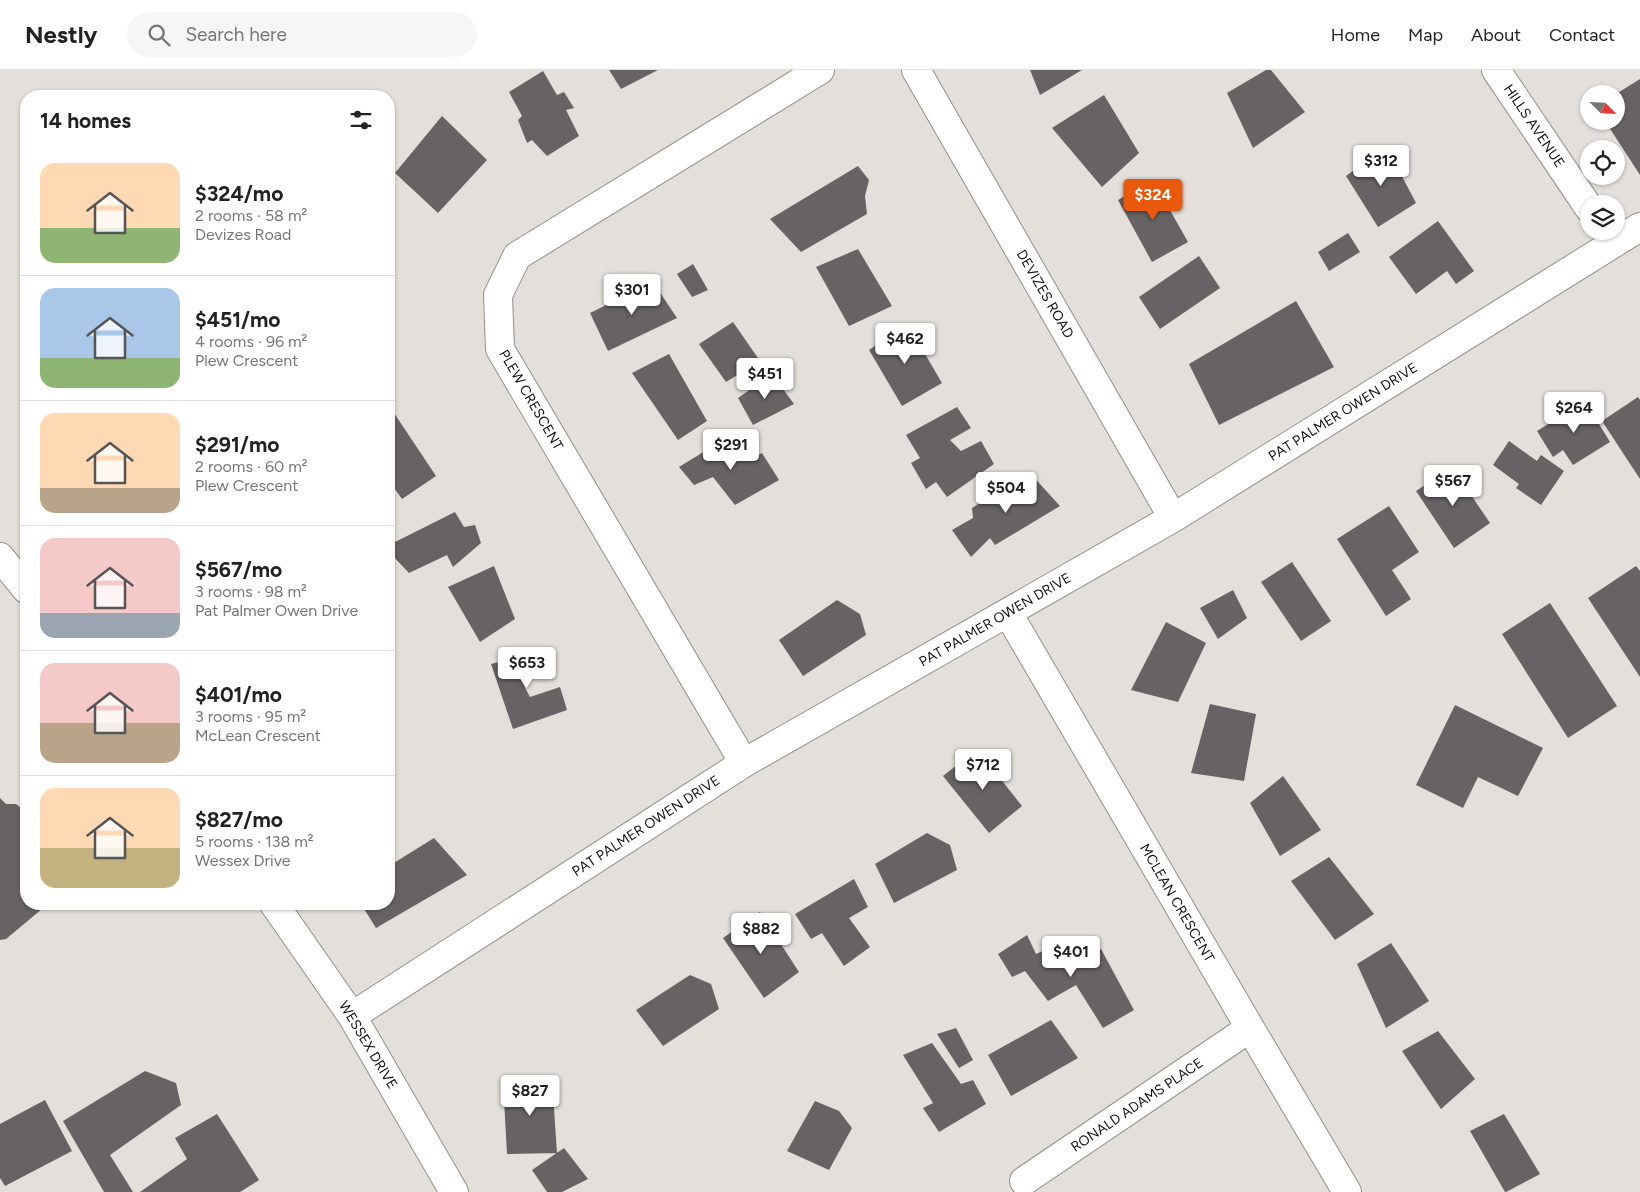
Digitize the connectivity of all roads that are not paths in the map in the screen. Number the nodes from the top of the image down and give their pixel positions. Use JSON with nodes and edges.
{"nodes":[{"id":1,"x":820,"y":70,"type":"edge"},
{"id":2,"x":916,"y":70,"type":"edge"},
{"id":3,"x":1496,"y":70,"type":"edge"},
{"id":4,"x":1580,"y":195,"type":"edge"},
{"id":5,"x":1640,"y":227,"type":"edge"},
{"id":6,"x":1625,"y":232,"type":"edge"},
{"id":7,"x":1604,"y":240,"type":"edge"},
{"id":8,"x":1173,"y":518,"type":"junction"},
{"id":9,"x":0,"y":557,"type":"edge"},
{"id":10,"x":20,"y":582,"type":"edge"},
{"id":11,"x":1008,"y":613,"type":"junction"},
{"id":12,"x":744,"y":763,"type":"junction"},
{"id":13,"x":278,"y":910,"type":"edge"},
{"id":14,"x":352,"y":1016,"type":"junction"},
{"id":15,"x":1250,"y":1028,"type":"junction"},
{"id":16,"x":1024,"y":1181,"type":"dead end"},
{"id":17,"x":454,"y":1192,"type":"edge"},
{"id":18,"x":1347,"y":1192,"type":"edge"}],
"edges":[{"from":1,"to":12,"type":"street","name":"PLEW CRESCENT"},
{"from":2,"to":8,"type":"street","name":"DEVIZES ROAD"},
{"from":3,"to":4,"type":"street","name":"HILLS AVENUE"},
{"from":5,"to":6,"type":"street","name":"PAT PALMER OWEN DRIVE"},
{"from":7,"to":8,"type":"street","name":"PAT PALMER OWEN DRIVE"},
{"from":8,"to":11,"type":"street","name":"PAT PALMER OWEN DRIVE"},
{"from":9,"to":10,"type":"street"},
{"from":11,"to":12,"type":"street","name":"PAT PALMER OWEN DRIVE"},
{"from":11,"to":15,"type":"street","name":"MCLEAN CRESCENT"},
{"from":12,"to":14,"type":"street","name":"PAT PALMER OWEN DRIVE"},
{"from":13,"to":14,"type":"street","name":"WESSEX DRIVE"},
{"from":14,"to":17,"type":"street","name":"WESSEX DRIVE"},
{"from":15,"to":16,"type":"street","name":"RONALD ADAMS PLACE"},
{"from":15,"to":18,"type":"street","name":"MCLEAN CRESCENT"}]}
